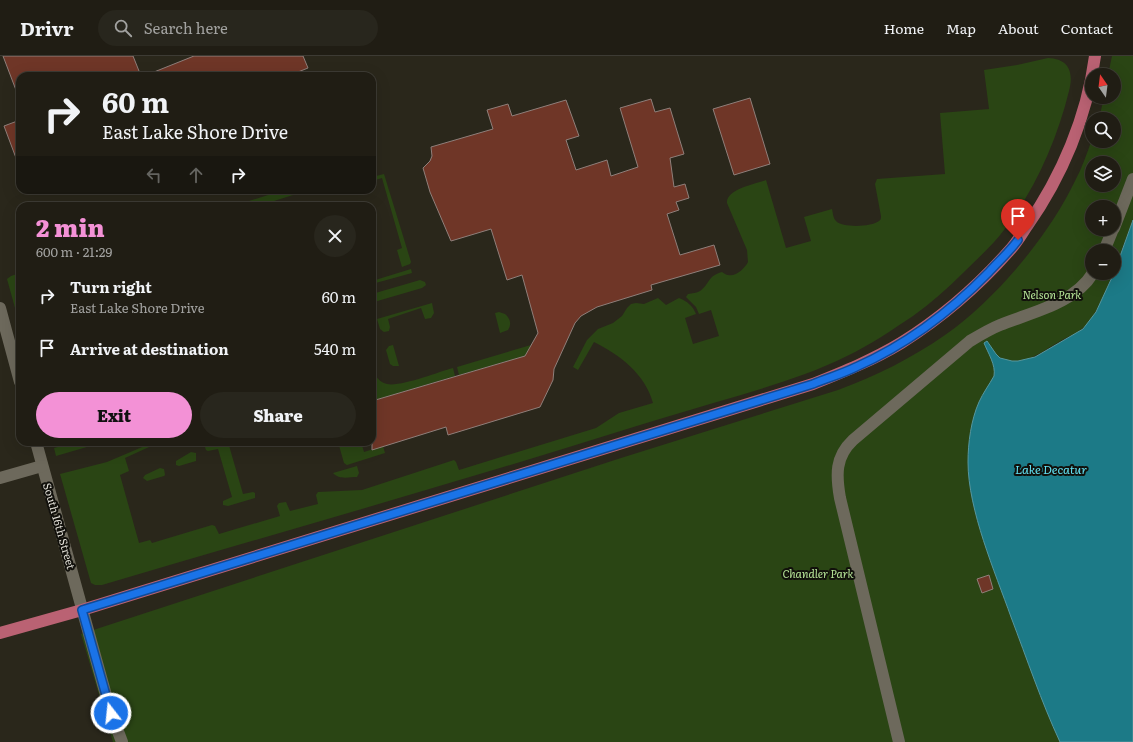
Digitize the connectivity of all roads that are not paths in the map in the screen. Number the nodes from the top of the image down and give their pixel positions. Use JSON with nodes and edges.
{"nodes":[{"id":1,"x":1095,"y":56,"type":"edge"},
{"id":2,"x":1133,"y":179,"type":"edge"},
{"id":3,"x":1121,"y":210,"type":"edge"},
{"id":4,"x":1088,"y":280,"type":"edge"},
{"id":5,"x":0,"y":308,"type":"edge"},
{"id":6,"x":16,"y":367,"type":"edge"},
{"id":7,"x":37,"y":446,"type":"edge"},
{"id":8,"x":42,"y":466,"type":"junction"},
{"id":9,"x":0,"y":478,"type":"edge"},
{"id":10,"x":82,"y":610,"type":"junction"},
{"id":11,"x":0,"y":633,"type":"edge"},
{"id":12,"x":895,"y":729,"type":"junction"},
{"id":13,"x":122,"y":742,"type":"edge"},
{"id":14,"x":889,"y":742,"type":"edge"},
{"id":15,"x":899,"y":742,"type":"edge"}],
"edges":[{"from":1,"to":10,"type":"main road"},
{"from":2,"to":3,"type":"street"},
{"from":4,"to":12,"type":"street"},
{"from":5,"to":6,"type":"street"},
{"from":7,"to":8,"type":"street","name":"South 16th Street"},
{"from":8,"to":9,"type":"street"},
{"from":8,"to":10,"type":"street","name":"South 16th Street"},
{"from":10,"to":11,"type":"main road"},
{"from":10,"to":13,"type":"street","name":"South 16th Street"},
{"from":12,"to":14,"type":"street"},
{"from":12,"to":15,"type":"street"}]}
